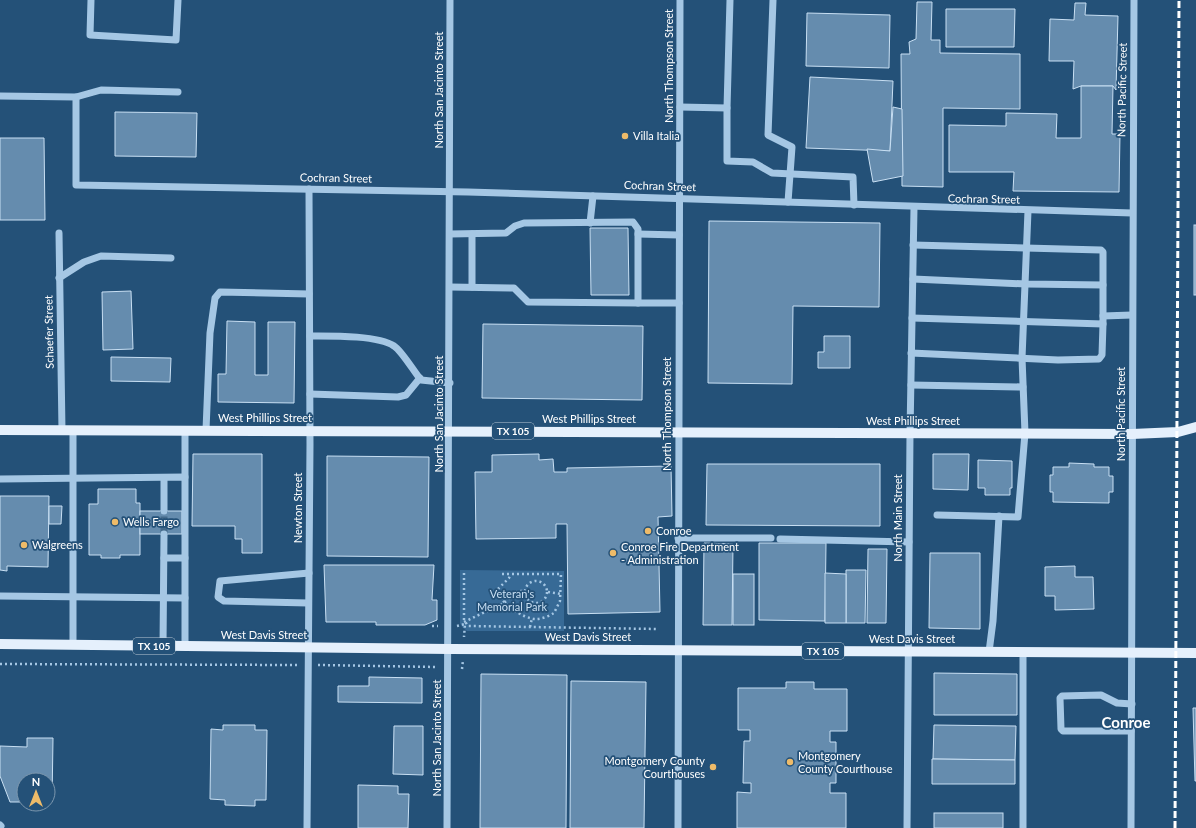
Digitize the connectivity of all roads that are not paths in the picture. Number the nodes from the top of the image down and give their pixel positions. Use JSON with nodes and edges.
{"nodes":[{"id":1,"x":92,"y":0,"type":"edge"},
{"id":2,"x":178,"y":0,"type":"edge"},
{"id":3,"x":450,"y":0,"type":"edge"},
{"id":4,"x":680,"y":0,"type":"edge"},
{"id":5,"x":730,"y":0,"type":"edge"},
{"id":6,"x":773,"y":0,"type":"edge"},
{"id":7,"x":1134,"y":0,"type":"edge"},
{"id":8,"x":178,"y":92,"type":"dead end"},
{"id":9,"x":0,"y":96,"type":"edge"},
{"id":10,"x":76,"y":97,"type":"junction"},
{"id":11,"x":680,"y":107,"type":"junction"},
{"id":12,"x":727,"y":108,"type":"junction"},
{"id":13,"x":789,"y":173,"type":"junction"},
{"id":14,"x":309,"y":189,"type":"junction"},
{"id":15,"x":450,"y":192,"type":"junction"},
{"id":16,"x":593,"y":196,"type":"junction"},
{"id":17,"x":680,"y":198,"type":"junction"},
{"id":18,"x":788,"y":202,"type":"junction"},
{"id":19,"x":854,"y":205,"type":"junction"},
{"id":20,"x":914,"y":208,"type":"junction"},
{"id":21,"x":1028,"y":211,"type":"junction"},
{"id":22,"x":1132,"y":213,"type":"junction"},
{"id":23,"x":590,"y":223,"type":"junction"},
{"id":24,"x":59,"y":232,"type":"dead end"},
{"id":25,"x":450,"y":234,"type":"junction"},
{"id":26,"x":472,"y":234,"type":"junction"},
{"id":27,"x":638,"y":234,"type":"junction"},
{"id":28,"x":679,"y":234,"type":"junction"},
{"id":29,"x":913,"y":245,"type":"junction"},
{"id":30,"x":1028,"y":248,"type":"junction"},
{"id":31,"x":171,"y":258,"type":"dead end"},
{"id":32,"x":60,"y":278,"type":"junction"},
{"id":33,"x":913,"y":279,"type":"junction"},
{"id":34,"x":1026,"y":284,"type":"junction"},
{"id":35,"x":1103,"y":285,"type":"junction"},
{"id":36,"x":450,"y":287,"type":"junction"},
{"id":37,"x":472,"y":287,"type":"junction"},
{"id":38,"x":309,"y":294,"type":"junction"},
{"id":39,"x":638,"y":302,"type":"junction"},
{"id":40,"x":679,"y":303,"type":"junction"},
{"id":41,"x":1132,"y":315,"type":"junction"},
{"id":42,"x":1103,"y":316,"type":"junction"},
{"id":43,"x":912,"y":318,"type":"junction"},
{"id":44,"x":1024,"y":322,"type":"junction"},
{"id":45,"x":1103,"y":324,"type":"junction"},
{"id":46,"x":310,"y":336,"type":"junction"},
{"id":47,"x":911,"y":353,"type":"junction"},
{"id":48,"x":1022,"y":358,"type":"junction"},
{"id":49,"x":420,"y":378,"type":"junction"},
{"id":50,"x":450,"y":383,"type":"junction"},
{"id":51,"x":911,"y":385,"type":"junction"},
{"id":52,"x":1023,"y":387,"type":"junction"},
{"id":53,"x":310,"y":394,"type":"junction"},
{"id":54,"x":1196,"y":427,"type":"edge"},
{"id":55,"x":0,"y":430,"type":"edge"},
{"id":56,"x":62,"y":430,"type":"junction"},
{"id":57,"x":73,"y":430,"type":"junction"},
{"id":58,"x":185,"y":430,"type":"junction"},
{"id":59,"x":206,"y":430,"type":"junction"},
{"id":60,"x":310,"y":430,"type":"junction"},
{"id":61,"x":450,"y":431,"type":"junction"},
{"id":62,"x":678,"y":432,"type":"junction"},
{"id":63,"x":910,"y":433,"type":"junction"},
{"id":64,"x":1025,"y":433,"type":"junction"},
{"id":65,"x":1132,"y":434,"type":"junction"},
{"id":66,"x":185,"y":477,"type":"junction"},
{"id":67,"x":164,"y":478,"type":"junction"},
{"id":68,"x":0,"y":479,"type":"edge"},
{"id":69,"x":74,"y":480,"type":"junction"},
{"id":70,"x":164,"y":511,"type":"tunnel mouth"},
{"id":71,"x":937,"y":515,"type":"dead end"},
{"id":72,"x":999,"y":516,"type":"junction"},
{"id":73,"x":164,"y":534,"type":"tunnel mouth"},
{"id":74,"x":678,"y":538,"type":"junction"},
{"id":75,"x":771,"y":538,"type":"dead end"},
{"id":76,"x":780,"y":539,"type":"dead end"},
{"id":77,"x":909,"y":542,"type":"junction"},
{"id":78,"x":164,"y":558,"type":"junction"},
{"id":79,"x":186,"y":558,"type":"junction"},
{"id":80,"x":309,"y":573,"type":"junction"},
{"id":81,"x":0,"y":596,"type":"edge"},
{"id":82,"x":73,"y":598,"type":"junction"},
{"id":83,"x":164,"y":598,"type":"junction"},
{"id":84,"x":186,"y":598,"type":"junction"},
{"id":85,"x":308,"y":603,"type":"junction"},
{"id":86,"x":0,"y":644,"type":"edge"},
{"id":87,"x":73,"y":645,"type":"junction"},
{"id":88,"x":163,"y":646,"type":"junction"},
{"id":89,"x":186,"y":646,"type":"junction"},
{"id":90,"x":308,"y":647,"type":"junction"},
{"id":91,"x":449,"y":649,"type":"junction"},
{"id":92,"x":679,"y":649,"type":"junction"},
{"id":93,"x":908,"y":651,"type":"junction"},
{"id":94,"x":989,"y":652,"type":"junction"},
{"id":95,"x":1023,"y":652,"type":"junction"},
{"id":96,"x":1132,"y":653,"type":"junction"},
{"id":97,"x":1196,"y":653,"type":"edge"},
{"id":98,"x":1132,"y":704,"type":"junction"},
{"id":99,"x":1131,"y":732,"type":"junction"},
{"id":100,"x":307,"y":828,"type":"edge"},
{"id":101,"x":447,"y":828,"type":"edge"},
{"id":102,"x":678,"y":828,"type":"edge"},
{"id":103,"x":907,"y":828,"type":"edge"},
{"id":104,"x":1023,"y":828,"type":"edge"},
{"id":105,"x":1131,"y":828,"type":"edge"}],
"edges":[{"from":1,"to":2,"type":"street"},
{"from":3,"to":15,"type":"street","name":"North San Jacinto Street"},
{"from":4,"to":11,"type":"street","name":"North Thompson Street"},
{"from":5,"to":12,"type":"street"},
{"from":6,"to":13,"type":"street"},
{"from":7,"to":22,"type":"street","name":"North Pacific Street"},
{"from":8,"to":10,"type":"street"},
{"from":9,"to":10,"type":"street"},
{"from":10,"to":14,"type":"street","name":"Cochran Street"},
{"from":11,"to":12,"type":"street"},
{"from":11,"to":17,"type":"street","name":"North Thompson Street"},
{"from":12,"to":13,"type":"street"},
{"from":13,"to":18,"type":"street"},
{"from":13,"to":19,"type":"street"},
{"from":14,"to":15,"type":"street","name":"Cochran Street"},
{"from":14,"to":38,"type":"street","name":"Newton Street"},
{"from":15,"to":16,"type":"street","name":"Cochran Street"},
{"from":15,"to":25,"type":"street","name":"North San Jacinto Street"},
{"from":16,"to":17,"type":"street","name":"Cochran Street"},
{"from":16,"to":23,"type":"street"},
{"from":17,"to":18,"type":"street","name":"Cochran Street"},
{"from":17,"to":28,"type":"street","name":"North Thompson Street"},
{"from":18,"to":19,"type":"street","name":"Cochran Street"},
{"from":19,"to":20,"type":"street","name":"Cochran Street"},
{"from":20,"to":21,"type":"street","name":"Cochran Street"},
{"from":20,"to":29,"type":"street","name":"North Main Street"},
{"from":21,"to":22,"type":"street","name":"Cochran Street"},
{"from":21,"to":30,"type":"street"},
{"from":22,"to":41,"type":"street","name":"North Pacific Street"},
{"from":23,"to":26,"type":"street"},
{"from":23,"to":27,"type":"street"},
{"from":24,"to":32,"type":"street","name":"Schaefer Street"},
{"from":25,"to":26,"type":"street"},
{"from":25,"to":36,"type":"street","name":"North San Jacinto Street"},
{"from":26,"to":37,"type":"street"},
{"from":27,"to":28,"type":"street"},
{"from":27,"to":39,"type":"street"},
{"from":28,"to":40,"type":"street","name":"North Thompson Street"},
{"from":29,"to":30,"type":"street"},
{"from":29,"to":33,"type":"street","name":"North Main Street"},
{"from":30,"to":34,"type":"street"},
{"from":30,"to":35,"type":"street"},
{"from":31,"to":32,"type":"street"},
{"from":32,"to":56,"type":"street","name":"Schaefer Street"},
{"from":33,"to":34,"type":"street"},
{"from":33,"to":43,"type":"street","name":"North Main Street"},
{"from":34,"to":35,"type":"street"},
{"from":34,"to":44,"type":"street"},
{"from":35,"to":42,"type":"street"},
{"from":36,"to":37,"type":"street"},
{"from":36,"to":50,"type":"street","name":"North San Jacinto Street"},
{"from":37,"to":39,"type":"street"},
{"from":38,"to":46,"type":"street","name":"Newton Street"},
{"from":38,"to":59,"type":"street"},
{"from":39,"to":40,"type":"street"},
{"from":40,"to":62,"type":"street","name":"North Thompson Street"},
{"from":41,"to":42,"type":"street"},
{"from":41,"to":65,"type":"street","name":"North Pacific Street"},
{"from":42,"to":45,"type":"street"},
{"from":43,"to":44,"type":"street"},
{"from":43,"to":47,"type":"street","name":"North Main Street"},
{"from":44,"to":45,"type":"street"},
{"from":44,"to":48,"type":"street"},
{"from":45,"to":48,"type":"street"},
{"from":46,"to":49,"type":"street"},
{"from":46,"to":53,"type":"street","name":"Newton Street"},
{"from":47,"to":48,"type":"street"},
{"from":47,"to":51,"type":"street","name":"North Main Street"},
{"from":48,"to":52,"type":"street"},
{"from":49,"to":50,"type":"street"},
{"from":49,"to":53,"type":"street"},
{"from":50,"to":61,"type":"street","name":"North San Jacinto Street"},
{"from":51,"to":52,"type":"street"},
{"from":51,"to":63,"type":"street","name":"North Main Street"},
{"from":52,"to":64,"type":"street"},
{"from":53,"to":60,"type":"street","name":"Newton Street"},
{"from":54,"to":65,"type":"main road","name":"West Phillips Street","number":"TX 105"},
{"from":55,"to":56,"type":"main road","name":"West Phillips Street","number":"TX 105"},
{"from":56,"to":57,"type":"main road","name":"West Phillips Street","number":"TX 105"},
{"from":57,"to":58,"type":"main road","name":"West Phillips Street","number":"TX 105"},
{"from":57,"to":69,"type":"street"},
{"from":58,"to":59,"type":"main road","name":"West Phillips Street","number":"TX 105"},
{"from":58,"to":66,"type":"street"},
{"from":59,"to":60,"type":"main road","name":"West Phillips Street","number":"TX 105"},
{"from":60,"to":61,"type":"main road","name":"West Phillips Street","number":"TX 105"},
{"from":60,"to":80,"type":"street","name":"Newton Street"},
{"from":61,"to":62,"type":"main road","name":"West Phillips Street","number":"TX 105"},
{"from":61,"to":91,"type":"street","name":"North San Jacinto Street"},
{"from":62,"to":63,"type":"main road","name":"West Phillips Street","number":"TX 105"},
{"from":62,"to":74,"type":"street","name":"North Thompson Street"},
{"from":63,"to":64,"type":"main road","name":"West Phillips Street","number":"TX 105"},
{"from":63,"to":77,"type":"street","name":"North Main Street"},
{"from":64,"to":65,"type":"main road","name":"West Phillips Street","number":"TX 105"},
{"from":64,"to":72,"type":"street"},
{"from":65,"to":96,"type":"street","name":"North Pacific Street"},
{"from":66,"to":67,"type":"street"},
{"from":66,"to":79,"type":"street"},
{"from":67,"to":69,"type":"street"},
{"from":67,"to":70,"type":"street"},
{"from":68,"to":69,"type":"street"},
{"from":69,"to":82,"type":"street"},
{"from":71,"to":72,"type":"street"},
{"from":72,"to":94,"type":"street"},
{"from":73,"to":78,"type":"street"},
{"from":74,"to":75,"type":"street"},
{"from":74,"to":92,"type":"street","name":"North Thompson Street"},
{"from":76,"to":77,"type":"street"},
{"from":77,"to":93,"type":"street","name":"North Main Street"},
{"from":78,"to":79,"type":"street"},
{"from":78,"to":83,"type":"street"},
{"from":79,"to":84,"type":"street"},
{"from":80,"to":85,"type":"street","name":"Newton Street"},
{"from":80,"to":85,"type":"street"},
{"from":81,"to":82,"type":"street"},
{"from":82,"to":83,"type":"street"},
{"from":82,"to":87,"type":"street"},
{"from":83,"to":84,"type":"street"},
{"from":83,"to":88,"type":"street"},
{"from":84,"to":89,"type":"street"},
{"from":85,"to":90,"type":"street","name":"Newton Street"},
{"from":86,"to":87,"type":"main road","name":"West Davis Street","number":"TX 105"},
{"from":87,"to":88,"type":"main road","name":"West Davis Street","number":"TX 105"},
{"from":88,"to":89,"type":"main road","name":"West Davis Street","number":"TX 105"},
{"from":89,"to":90,"type":"main road","name":"West Davis Street","number":"TX 105"},
{"from":90,"to":91,"type":"main road","name":"West Davis Street","number":"TX 105"},
{"from":90,"to":100,"type":"street","name":"Newton Street"},
{"from":91,"to":92,"type":"main road","name":"West Davis Street","number":"TX 105"},
{"from":91,"to":101,"type":"street","name":"North San Jacinto Street"},
{"from":92,"to":93,"type":"main road","name":"West Davis Street","number":"TX 105"},
{"from":92,"to":102,"type":"street","name":"North Thompson Street"},
{"from":93,"to":94,"type":"main road","name":"West Davis Street","number":"TX 105"},
{"from":93,"to":103,"type":"street","name":"North Main Street"},
{"from":94,"to":95,"type":"main road","name":"West Davis Street","number":"TX 105"},
{"from":95,"to":96,"type":"main road","name":"West Davis Street","number":"TX 105"},
{"from":95,"to":104,"type":"street"},
{"from":96,"to":97,"type":"main road","name":"West Davis Street","number":"TX 105"},
{"from":96,"to":98,"type":"street","name":"North Pacific Street"},
{"from":98,"to":99,"type":"street","name":"North Pacific Street"},
{"from":98,"to":99,"type":"street"},
{"from":99,"to":105,"type":"street","name":"North Pacific Street"}]}
